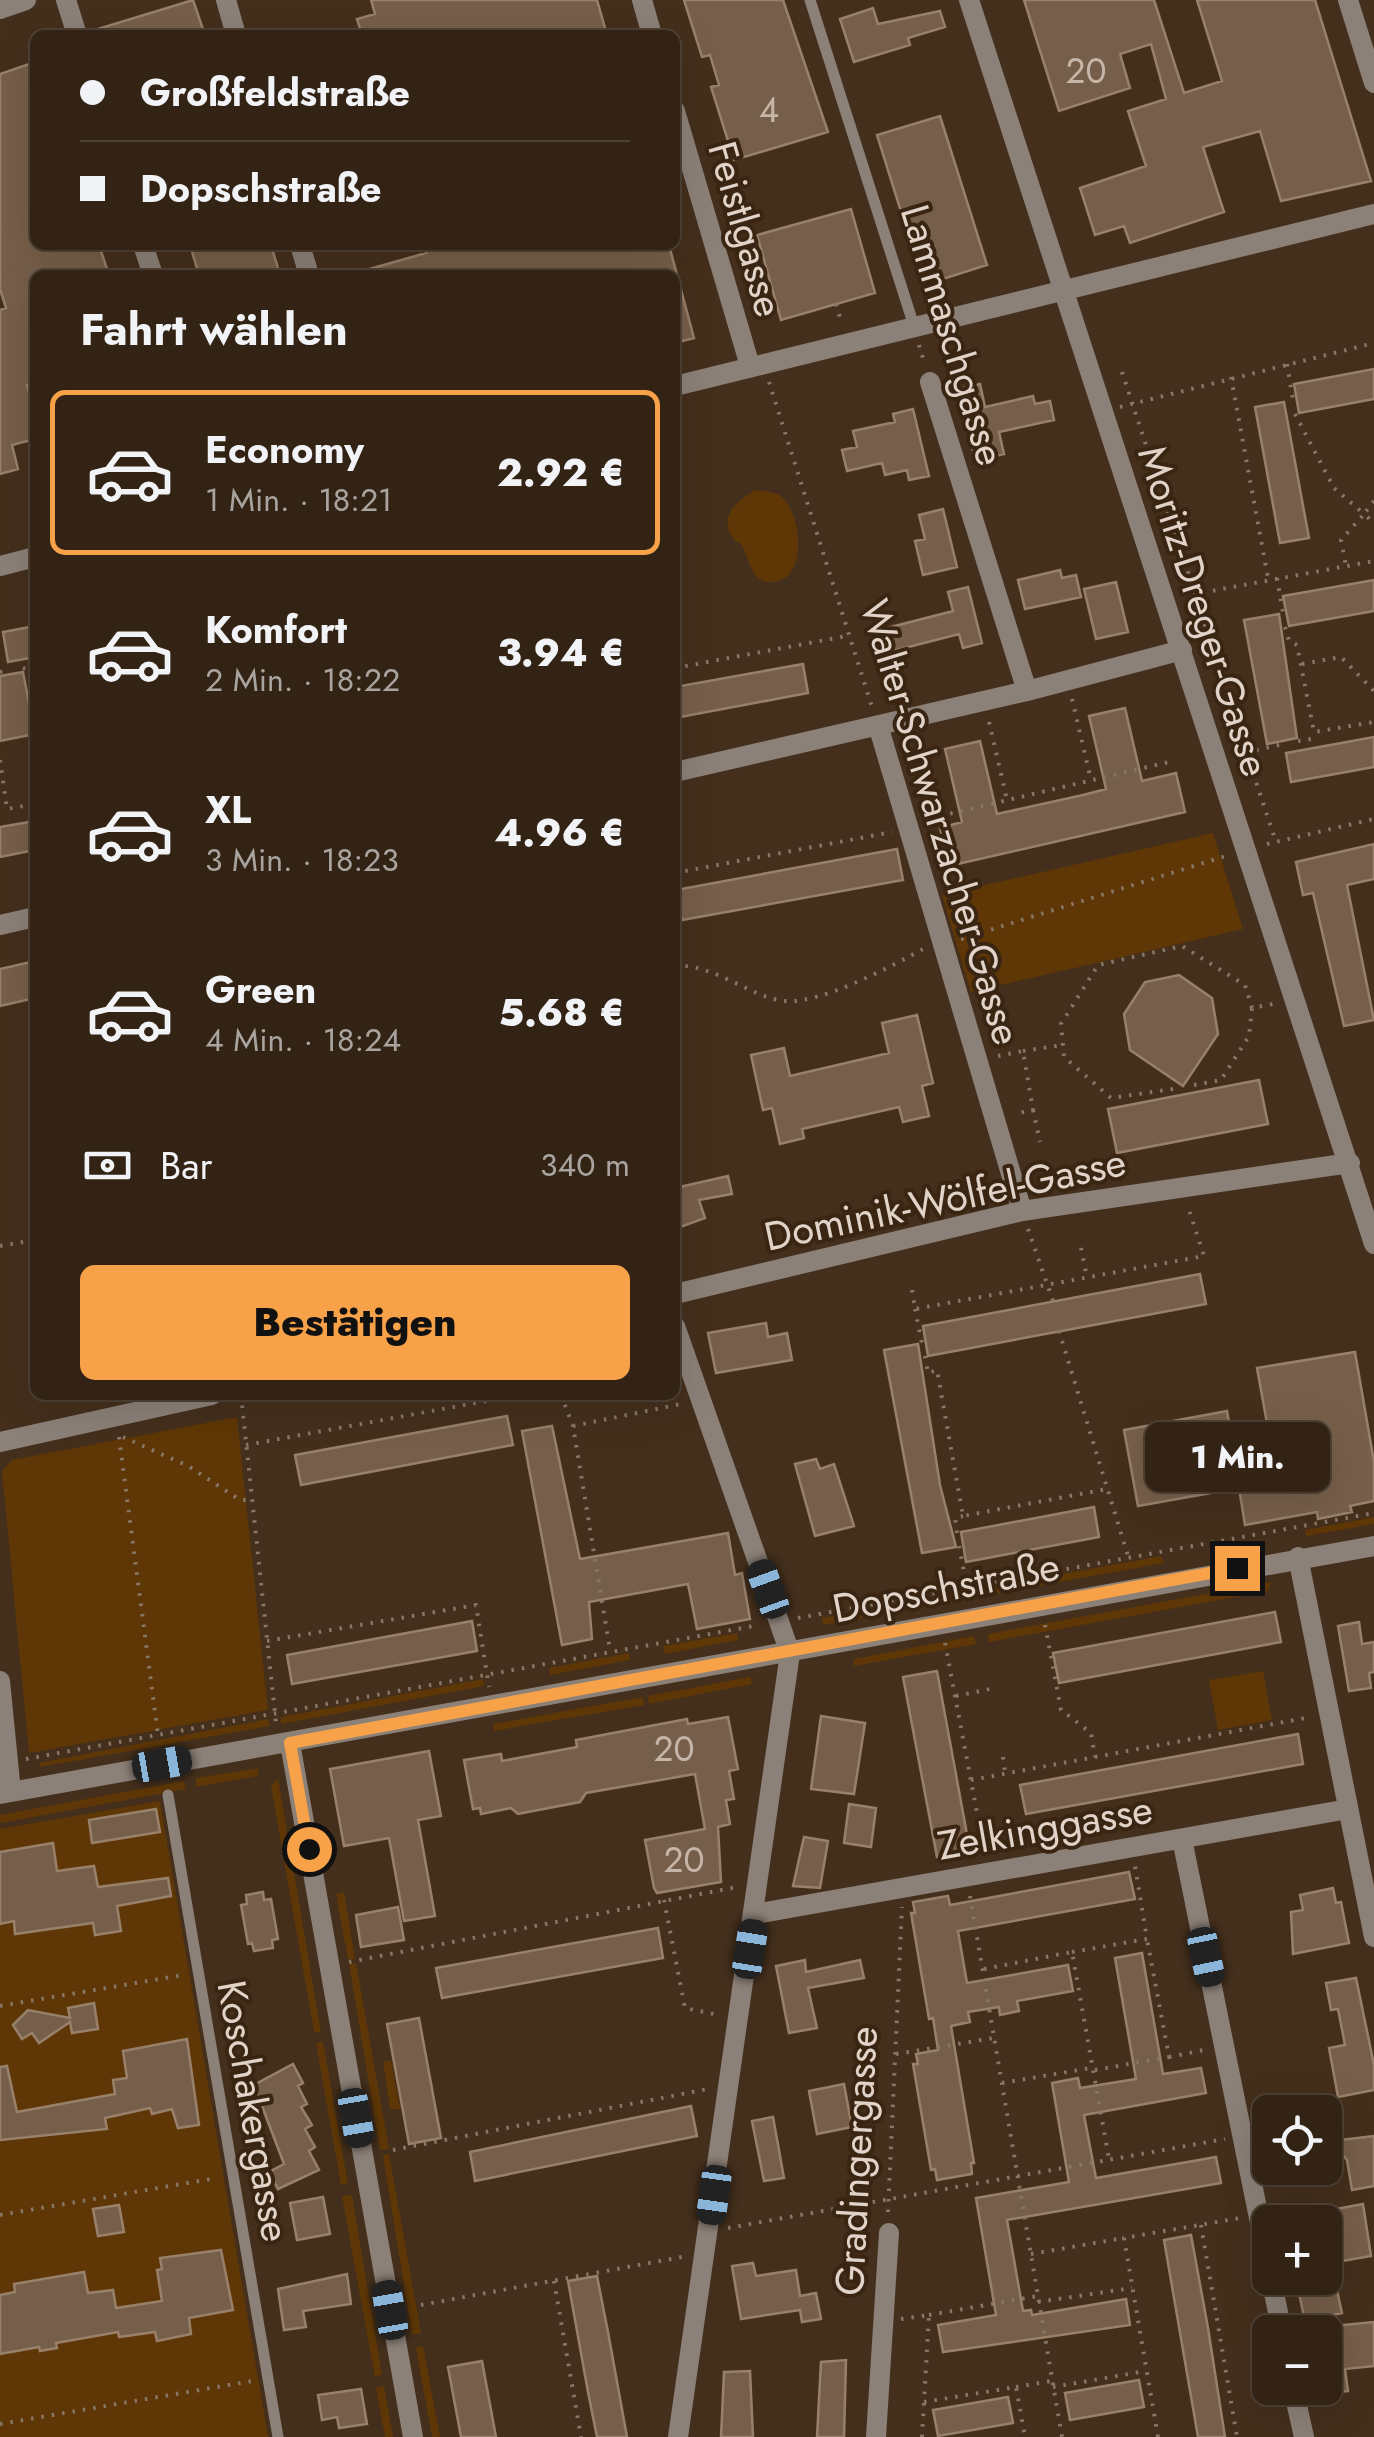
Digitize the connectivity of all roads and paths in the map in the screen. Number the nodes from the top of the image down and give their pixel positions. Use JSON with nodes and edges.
{"nodes":[{"id":1,"x":26,"y":0,"type":"edge"},
{"id":2,"x":66,"y":0,"type":"edge"},
{"id":3,"x":226,"y":0,"type":"edge"},
{"id":4,"x":642,"y":0,"type":"edge"},
{"id":5,"x":810,"y":0,"type":"edge"},
{"id":6,"x":969,"y":0,"type":"edge"},
{"id":7,"x":1348,"y":0,"type":"edge"},
{"id":8,"x":0,"y":8,"type":"edge"},
{"id":9,"x":76,"y":30,"type":"edge"},
{"id":10,"x":235,"y":30,"type":"edge"},
{"id":11,"x":651,"y":30,"type":"edge"},
{"id":12,"x":1374,"y":83,"type":"edge"},
{"id":13,"x":680,"y":126,"type":"edge"},
{"id":14,"x":1374,"y":214,"type":"edge"},
{"id":15,"x":1062,"y":294,"type":"junction"},
{"id":16,"x":914,"y":326,"type":"junction"},
{"id":17,"x":1374,"y":343,"type":"edge"},
{"id":18,"x":757,"y":364,"type":"junction"},
{"id":19,"x":1288,"y":364,"type":"junction"},
{"id":20,"x":1122,"y":372,"type":"dead end"},
{"id":21,"x":1231,"y":376,"type":"junction"},
{"id":22,"x":930,"y":382,"type":"joint"},
{"id":23,"x":680,"y":385,"type":"edge"},
{"id":24,"x":1294,"y":400,"type":"dead end"},
{"id":25,"x":1132,"y":403,"type":"junction"},
{"id":26,"x":1101,"y":414,"type":"junction"},
{"id":27,"x":1296,"y":414,"type":"dead end"},
{"id":28,"x":1374,"y":501,"type":"edge"},
{"id":29,"x":1364,"y":514,"type":"junction"},
{"id":30,"x":1374,"y":522,"type":"edge"},
{"id":31,"x":30,"y":558,"type":"edge"},
{"id":32,"x":1374,"y":561,"type":"edge"},
{"id":33,"x":0,"y":566,"type":"edge"},
{"id":34,"x":1346,"y":566,"type":"junction"},
{"id":35,"x":1277,"y":578,"type":"junction"},
{"id":36,"x":1268,"y":580,"type":"junction"},
{"id":37,"x":1195,"y":594,"type":"junction"},
{"id":38,"x":1283,"y":613,"type":"dead end"},
{"id":39,"x":1285,"y":627,"type":"dead end"},
{"id":40,"x":850,"y":636,"type":"junction"},
{"id":41,"x":1182,"y":650,"type":"junction"},
{"id":42,"x":1302,"y":664,"type":"junction"},
{"id":43,"x":680,"y":667,"type":"edge"},
{"id":44,"x":23,"y":668,"type":"dead end"},
{"id":45,"x":10,"y":670,"type":"dead end"},
{"id":46,"x":30,"y":670,"type":"edge"},
{"id":47,"x":0,"y":672,"type":"edge"},
{"id":48,"x":1027,"y":691,"type":"junction"},
{"id":49,"x":1374,"y":691,"type":"edge"},
{"id":50,"x":1072,"y":699,"type":"dead end"},
{"id":51,"x":988,"y":718,"type":"dead end"},
{"id":52,"x":1374,"y":722,"type":"edge"},
{"id":53,"x":878,"y":726,"type":"junction"},
{"id":54,"x":1314,"y":732,"type":"junction"},
{"id":55,"x":1298,"y":742,"type":"dead end"},
{"id":56,"x":1284,"y":744,"type":"dead end"},
{"id":57,"x":1246,"y":752,"type":"junction"},
{"id":58,"x":0,"y":760,"type":"edge"},
{"id":59,"x":1173,"y":761,"type":"dead end"},
{"id":60,"x":680,"y":771,"type":"edge"},
{"id":61,"x":1253,"y":773,"type":"junction"},
{"id":62,"x":1092,"y":780,"type":"junction"},
{"id":63,"x":1224,"y":784,"type":"junction"},
{"id":64,"x":1008,"y":800,"type":"junction"},
{"id":65,"x":30,"y":805,"type":"edge"},
{"id":66,"x":3,"y":810,"type":"edge"},
{"id":67,"x":940,"y":816,"type":"dead end"},
{"id":68,"x":1374,"y":818,"type":"edge"},
{"id":69,"x":908,"y":829,"type":"junction"},
{"id":70,"x":1276,"y":842,"type":"junction"},
{"id":71,"x":1246,"y":850,"type":"junction"},
{"id":72,"x":680,"y":871,"type":"edge"},
{"id":73,"x":30,"y":918,"type":"edge"},
{"id":74,"x":0,"y":925,"type":"edge"},
{"id":75,"x":942,"y":945,"type":"junction"},
{"id":76,"x":680,"y":966,"type":"edge"},
{"id":77,"x":1273,"y":1004,"type":"dead end"},
{"id":78,"x":1252,"y":1008,"type":"junction"},
{"id":79,"x":1063,"y":1045,"type":"junction"},
{"id":80,"x":1024,"y":1051,"type":"junction"},
{"id":81,"x":988,"y":1057,"type":"dead end"},
{"id":82,"x":1194,"y":1085,"type":"dead end"},
{"id":83,"x":1173,"y":1089,"type":"dead end"},
{"id":84,"x":1033,"y":1110,"type":"junction"},
{"id":85,"x":1007,"y":1116,"type":"dead end"},
{"id":86,"x":1040,"y":1142,"type":"dead end"},
{"id":87,"x":1350,"y":1164,"type":"junction"},
{"id":88,"x":1182,"y":1187,"type":"junction"},
{"id":89,"x":1022,"y":1210,"type":"junction"},
{"id":90,"x":30,"y":1241,"type":"edge"},
{"id":91,"x":1374,"y":1244,"type":"edge"},
{"id":92,"x":0,"y":1246,"type":"edge"},
{"id":93,"x":1082,"y":1248,"type":"dead end"},
{"id":94,"x":1086,"y":1277,"type":"junction"},
{"id":95,"x":1046,"y":1284,"type":"junction"},
{"id":96,"x":912,"y":1290,"type":"dead end"},
{"id":97,"x":680,"y":1293,"type":"edge"},
{"id":98,"x":1052,"y":1301,"type":"dead end"},
{"id":99,"x":914,"y":1308,"type":"junction"},
{"id":100,"x":1058,"y":1331,"type":"dead end"},
{"id":101,"x":680,"y":1340,"type":"edge"},
{"id":102,"x":922,"y":1343,"type":"dead end"},
{"id":103,"x":925,"y":1356,"type":"dead end"},
{"id":104,"x":189,"y":1400,"type":"edge"},
{"id":105,"x":241,"y":1400,"type":"edge"},
{"id":106,"x":492,"y":1400,"type":"edge"},
{"id":107,"x":563,"y":1400,"type":"edge"},
{"id":108,"x":701,"y":1400,"type":"junction"},
{"id":109,"x":572,"y":1426,"type":"junction"},
{"id":110,"x":0,"y":1442,"type":"edge"},
{"id":111,"x":246,"y":1445,"type":"junction"},
{"id":112,"x":1107,"y":1489,"type":"junction"},
{"id":113,"x":252,"y":1500,"type":"junction"},
{"id":114,"x":1374,"y":1512,"type":"edge"},
{"id":115,"x":963,"y":1516,"type":"junction"},
{"id":116,"x":957,"y":1533,"type":"dead end"},
{"id":117,"x":959,"y":1546,"type":"dead end"},
{"id":118,"x":1374,"y":1546,"type":"edge"},
{"id":119,"x":1298,"y":1557,"type":"junction"},
{"id":120,"x":1128,"y":1558,"type":"junction"},
{"id":121,"x":967,"y":1587,"type":"junction"},
{"id":122,"x":1041,"y":1605,"type":"junction"},
{"id":123,"x":779,"y":1621,"type":"junction"},
{"id":124,"x":942,"y":1624,"type":"junction"},
{"id":125,"x":267,"y":1641,"type":"junction"},
{"id":126,"x":610,"y":1651,"type":"junction"},
{"id":127,"x":790,"y":1653,"type":"junction"},
{"id":128,"x":488,"y":1674,"type":"junction"},
{"id":129,"x":0,"y":1681,"type":"edge"},
{"id":130,"x":990,"y":1689,"type":"dead end"},
{"id":131,"x":955,"y":1696,"type":"junction"},
{"id":132,"x":493,"y":1707,"type":"junction"},
{"id":133,"x":1329,"y":1713,"type":"junction"},
{"id":134,"x":275,"y":1714,"type":"junction"},
{"id":135,"x":276,"y":1724,"type":"dead end"},
{"id":136,"x":158,"y":1735,"type":"junction"},
{"id":137,"x":290,"y":1743,"type":"junction"},
{"id":138,"x":1095,"y":1756,"type":"junction"},
{"id":139,"x":1003,"y":1757,"type":"dead end"},
{"id":140,"x":8,"y":1763,"type":"junction"},
{"id":141,"x":1006,"y":1773,"type":"junction"},
{"id":142,"x":971,"y":1780,"type":"junction"},
{"id":143,"x":6,"y":1793,"type":"edge"},
{"id":144,"x":168,"y":1795,"type":"dead end"},
{"id":145,"x":1348,"y":1809,"type":"junction"},
{"id":146,"x":1182,"y":1839,"type":"junction"},
{"id":147,"x":1132,"y":1848,"type":"junction"},
{"id":148,"x":989,"y":1872,"type":"junction"},
{"id":149,"x":966,"y":1876,"type":"junction"},
{"id":150,"x":759,"y":1882,"type":"junction"},
{"id":151,"x":902,"y":1887,"type":"junction"},
{"id":152,"x":664,"y":1900,"type":"junction"},
{"id":153,"x":755,"y":1914,"type":"junction"},
{"id":154,"x":1374,"y":1938,"type":"edge"},
{"id":155,"x":1147,"y":1939,"type":"junction"},
{"id":156,"x":1072,"y":1952,"type":"junction"},
{"id":157,"x":329,"y":1965,"type":"junction"},
{"id":158,"x":982,"y":1969,"type":"junction"},
{"id":159,"x":198,"y":1972,"type":"junction"},
{"id":160,"x":0,"y":2006,"type":"edge"},
{"id":161,"x":721,"y":2015,"type":"dead end"},
{"id":162,"x":994,"y":2038,"type":"junction"},
{"id":163,"x":1224,"y":2047,"type":"junction"},
{"id":164,"x":896,"y":2054,"type":"junction"},
{"id":165,"x":1169,"y":2057,"type":"junction"},
{"id":166,"x":1093,"y":2069,"type":"junction"},
{"id":167,"x":1002,"y":2083,"type":"junction"},
{"id":168,"x":730,"y":2084,"type":"junction"},
{"id":169,"x":1242,"y":2136,"type":"junction"},
{"id":170,"x":393,"y":2150,"type":"dead end"},
{"id":171,"x":1109,"y":2159,"type":"junction"},
{"id":172,"x":1018,"y":2174,"type":"junction"},
{"id":173,"x":232,"y":2176,"type":"junction"},
{"id":174,"x":888,"y":2197,"type":"junction"},
{"id":175,"x":1256,"y":2205,"type":"edge"},
{"id":176,"x":0,"y":2215,"type":"edge"},
{"id":177,"x":1252,"y":2216,"type":"edge"},
{"id":178,"x":1201,"y":2225,"type":"junction"},
{"id":179,"x":708,"y":2232,"type":"junction"},
{"id":180,"x":889,"y":2233,"type":"joint"},
{"id":181,"x":1124,"y":2238,"type":"junction"},
{"id":182,"x":1031,"y":2254,"type":"junction"},
{"id":183,"x":684,"y":2257,"type":"dead end"},
{"id":184,"x":554,"y":2281,"type":"junction"},
{"id":185,"x":1132,"y":2288,"type":"junction"},
{"id":186,"x":1038,"y":2299,"type":"junction"},
{"id":187,"x":421,"y":2305,"type":"dead end"},
{"id":188,"x":929,"y":2315,"type":"junction"},
{"id":189,"x":883,"y":2322,"type":"junction"},
{"id":190,"x":1146,"y":2371,"type":"junction"},
{"id":191,"x":268,"y":2378,"type":"junction"},
{"id":192,"x":1052,"y":2384,"type":"junction"},
{"id":193,"x":1016,"y":2386,"type":"junction"},
{"id":194,"x":924,"y":2402,"type":"junction"},
{"id":195,"x":1297,"y":2405,"type":"edge"},
{"id":196,"x":0,"y":2424,"type":"edge"},
{"id":197,"x":278,"y":2437,"type":"edge"},
{"id":198,"x":413,"y":2437,"type":"edge"},
{"id":199,"x":581,"y":2437,"type":"edge"},
{"id":200,"x":678,"y":2437,"type":"edge"},
{"id":201,"x":876,"y":2437,"type":"edge"},
{"id":202,"x":922,"y":2437,"type":"edge"},
{"id":203,"x":1025,"y":2437,"type":"edge"},
{"id":204,"x":1062,"y":2437,"type":"edge"},
{"id":205,"x":1158,"y":2437,"type":"edge"},
{"id":206,"x":1237,"y":2437,"type":"edge"},
{"id":207,"x":1304,"y":2437,"type":"edge"}],
"edges":[{"from":1,"to":8,"type":"street"},
{"from":2,"to":9,"type":"street"},
{"from":3,"to":10,"type":"street"},
{"from":4,"to":11,"type":"street"},
{"from":5,"to":16,"type":"lane","name":"Lammaschgasse"},
{"from":6,"to":15,"type":"street","name":"Moritz-Dreger-Gasse"},
{"from":7,"to":12,"type":"street"},
{"from":13,"to":18,"type":"street","name":"Feistlgasse"},
{"from":14,"to":15,"type":"street"},
{"from":15,"to":16,"type":"street"},
{"from":15,"to":26,"type":"street","name":"Moritz-Dreger-Gasse"},
{"from":16,"to":18,"type":"street"},
{"from":16,"to":22,"type":"path","name":"Lammaschgasse"},
{"from":17,"to":19,"type":"path"},
{"from":18,"to":23,"type":"street"},
{"from":18,"to":40,"type":"path","name":"Walter-Schwarzacher-Gasse"},
{"from":19,"to":21,"type":"path"},
{"from":19,"to":24,"type":"path"},
{"from":20,"to":25,"type":"path"},
{"from":21,"to":25,"type":"path"},
{"from":21,"to":36,"type":"path"},
{"from":22,"to":48,"type":"street","name":"Lammaschgasse"},
{"from":25,"to":26,"type":"path"},
{"from":25,"to":37,"type":"path"},
{"from":26,"to":41,"type":"street","name":"Moritz-Dreger-Gasse"},
{"from":27,"to":29,"type":"path"},
{"from":28,"to":29,"type":"path"},
{"from":29,"to":30,"type":"path"},
{"from":29,"to":34,"type":"path"},
{"from":31,"to":33,"type":"street"},
{"from":32,"to":34,"type":"path"},
{"from":34,"to":35,"type":"path"},
{"from":35,"to":36,"type":"path"},
{"from":35,"to":38,"type":"path"},
{"from":36,"to":37,"type":"path"},
{"from":37,"to":57,"type":"path"},
{"from":39,"to":42,"type":"path"},
{"from":40,"to":43,"type":"path"},
{"from":40,"to":53,"type":"path","name":"Walter-Schwarzacher-Gasse"},
{"from":41,"to":48,"type":"street"},
{"from":41,"to":63,"type":"street","name":"Moritz-Dreger-Gasse"},
{"from":42,"to":49,"type":"path"},
{"from":42,"to":54,"type":"path"},
{"from":44,"to":46,"type":"path"},
{"from":45,"to":47,"type":"path"},
{"from":48,"to":53,"type":"street"},
{"from":50,"to":62,"type":"path"},
{"from":51,"to":64,"type":"path"},
{"from":52,"to":54,"type":"path"},
{"from":53,"to":60,"type":"street"},
{"from":53,"to":69,"type":"street","name":"Walter-Schwarzacher-Gasse"},
{"from":54,"to":55,"type":"path"},
{"from":56,"to":57,"type":"path"},
{"from":57,"to":61,"type":"path"},
{"from":58,"to":66,"type":"path"},
{"from":59,"to":62,"type":"path"},
{"from":61,"to":63,"type":"path"},
{"from":61,"to":70,"type":"path"},
{"from":62,"to":64,"type":"path"},
{"from":63,"to":71,"type":"street","name":"Moritz-Dreger-Gasse"},
{"from":64,"to":67,"type":"path"},
{"from":65,"to":66,"type":"path"},
{"from":68,"to":70,"type":"path"},
{"from":69,"to":72,"type":"path"},
{"from":69,"to":75,"type":"street","name":"Walter-Schwarzacher-Gasse"},
{"from":70,"to":71,"type":"path"},
{"from":71,"to":75,"type":"path"},
{"from":71,"to":87,"type":"street","name":"Moritz-Dreger-Gasse"},
{"from":73,"to":74,"type":"street"},
{"from":75,"to":76,"type":"path"},
{"from":75,"to":89,"type":"street","name":"Walter-Schwarzacher-Gasse"},
{"from":77,"to":78,"type":"path"},
{"from":78,"to":79,"type":"path"},
{"from":78,"to":82,"type":"path"},
{"from":79,"to":80,"type":"path"},
{"from":79,"to":83,"type":"path"},
{"from":80,"to":81,"type":"path"},
{"from":80,"to":84,"type":"path"},
{"from":84,"to":85,"type":"path"},
{"from":84,"to":86,"type":"path"},
{"from":87,"to":88,"type":"street","name":"Dominik-Wölfel-Gasse"},
{"from":87,"to":91,"type":"street","name":"Moritz-Dreger-Gasse"},
{"from":88,"to":89,"type":"street","name":"Dominik-Wölfel-Gasse"},
{"from":88,"to":94,"type":"path"},
{"from":89,"to":95,"type":"path"},
{"from":89,"to":97,"type":"street","name":"Dominik-Wölfel-Gasse"},
{"from":90,"to":92,"type":"path"},
{"from":93,"to":94,"type":"path"},
{"from":94,"to":95,"type":"path"},
{"from":95,"to":98,"type":"path"},
{"from":95,"to":99,"type":"path"},
{"from":96,"to":99,"type":"path"},
{"from":99,"to":102,"type":"path"},
{"from":100,"to":112,"type":"path"},
{"from":101,"to":108,"type":"street"},
{"from":103,"to":115,"type":"path"},
{"from":104,"to":110,"type":"street"},
{"from":105,"to":111,"type":"path"},
{"from":106,"to":111,"type":"path"},
{"from":107,"to":109,"type":"path"},
{"from":108,"to":109,"type":"path"},
{"from":108,"to":123,"type":"street"},
{"from":109,"to":126,"type":"path"},
{"from":111,"to":113,"type":"path"},
{"from":112,"to":115,"type":"path"},
{"from":112,"to":120,"type":"path"},
{"from":113,"to":125,"type":"path"},
{"from":113,"to":136,"type":"path"},
{"from":114,"to":120,"type":"path"},
{"from":115,"to":116,"type":"path"},
{"from":117,"to":121,"type":"path"},
{"from":118,"to":119,"type":"street","name":"Dopschstraße"},
{"from":119,"to":122,"type":"street","name":"Dopschstraße"},
{"from":119,"to":133,"type":"street"},
{"from":120,"to":121,"type":"path"},
{"from":121,"to":123,"type":"path"},
{"from":122,"to":124,"type":"street","name":"Dopschstraße"},
{"from":122,"to":138,"type":"path"},
{"from":123,"to":126,"type":"path"},
{"from":123,"to":127,"type":"street"},
{"from":124,"to":127,"type":"street","name":"Dopschstraße"},
{"from":124,"to":131,"type":"path"},
{"from":125,"to":128,"type":"path"},
{"from":125,"to":134,"type":"path"},
{"from":126,"to":128,"type":"path"},
{"from":127,"to":132,"type":"street","name":"Dopschstraße"},
{"from":127,"to":150,"type":"street"},
{"from":128,"to":132,"type":"path"},
{"from":128,"to":134,"type":"path"},
{"from":129,"to":140,"type":"street"},
{"from":130,"to":131,"type":"path"},
{"from":131,"to":142,"type":"path"},
{"from":132,"to":137,"type":"street","name":"Dopschstraße"},
{"from":133,"to":138,"type":"path"},
{"from":133,"to":145,"type":"street"},
{"from":134,"to":135,"type":"path"},
{"from":134,"to":136,"type":"path"},
{"from":136,"to":140,"type":"path"},
{"from":137,"to":143,"type":"street","name":"Dopschstraße"},
{"from":137,"to":157,"type":"street"},
{"from":138,"to":141,"type":"path"},
{"from":139,"to":141,"type":"path"},
{"from":140,"to":143,"type":"street"},
{"from":141,"to":142,"type":"path"},
{"from":142,"to":148,"type":"path"},
{"from":144,"to":159,"type":"lane","name":"Koschakergasse"},
{"from":145,"to":146,"type":"street","name":"Zelkinggasse"},
{"from":145,"to":154,"type":"street"},
{"from":146,"to":147,"type":"street","name":"Zelkinggasse"},
{"from":146,"to":163,"type":"street"},
{"from":147,"to":148,"type":"street","name":"Zelkinggasse"},
{"from":147,"to":155,"type":"path"},
{"from":148,"to":149,"type":"street","name":"Zelkinggasse"},
{"from":149,"to":151,"type":"street","name":"Zelkinggasse"},
{"from":149,"to":158,"type":"path"},
{"from":150,"to":152,"type":"path"},
{"from":150,"to":153,"type":"street"},
{"from":151,"to":153,"type":"street","name":"Zelkinggasse"},
{"from":151,"to":164,"type":"path","name":"Gradingergasse"},
{"from":152,"to":157,"type":"path"},
{"from":152,"to":161,"type":"path"},
{"from":153,"to":168,"type":"street"},
{"from":155,"to":156,"type":"path"},
{"from":155,"to":165,"type":"path"},
{"from":156,"to":158,"type":"path"},
{"from":156,"to":166,"type":"path"},
{"from":157,"to":198,"type":"street"},
{"from":158,"to":162,"type":"path"},
{"from":159,"to":160,"type":"path"},
{"from":159,"to":173,"type":"lane","name":"Koschakergasse"},
{"from":162,"to":164,"type":"path"},
{"from":162,"to":167,"type":"path"},
{"from":163,"to":165,"type":"path"},
{"from":163,"to":169,"type":"street"},
{"from":164,"to":174,"type":"path","name":"Gradingergasse"},
{"from":165,"to":166,"type":"path"},
{"from":166,"to":167,"type":"path"},
{"from":166,"to":171,"type":"path"},
{"from":167,"to":172,"type":"path"},
{"from":168,"to":170,"type":"path"},
{"from":168,"to":179,"type":"street"},
{"from":169,"to":171,"type":"path"},
{"from":169,"to":175,"type":"street"},
{"from":171,"to":172,"type":"path"},
{"from":172,"to":174,"type":"path"},
{"from":172,"to":182,"type":"path"},
{"from":173,"to":176,"type":"path"},
{"from":173,"to":191,"type":"lane","name":"Koschakergasse"},
{"from":174,"to":179,"type":"path"},
{"from":174,"to":180,"type":"path","name":"Gradingergasse"},
{"from":177,"to":178,"type":"path"},
{"from":178,"to":181,"type":"path"},
{"from":178,"to":206,"type":"path"},
{"from":179,"to":200,"type":"street"},
{"from":180,"to":189,"type":"street","name":"Gradingergasse"},
{"from":181,"to":182,"type":"path"},
{"from":181,"to":185,"type":"path"},
{"from":182,"to":186,"type":"path"},
{"from":183,"to":184,"type":"path"},
{"from":184,"to":187,"type":"path"},
{"from":184,"to":199,"type":"path"},
{"from":185,"to":186,"type":"path"},
{"from":185,"to":190,"type":"path"},
{"from":186,"to":188,"type":"path"},
{"from":186,"to":192,"type":"path"},
{"from":188,"to":189,"type":"path"},
{"from":188,"to":194,"type":"path"},
{"from":189,"to":201,"type":"street","name":"Gradingergasse"},
{"from":190,"to":192,"type":"path"},
{"from":190,"to":205,"type":"path"},
{"from":191,"to":196,"type":"path"},
{"from":191,"to":197,"type":"lane","name":"Koschakergasse"},
{"from":192,"to":193,"type":"path"},
{"from":192,"to":204,"type":"path"},
{"from":193,"to":194,"type":"path"},
{"from":193,"to":203,"type":"path"},
{"from":194,"to":202,"type":"path"},
{"from":195,"to":207,"type":"street"}]}
